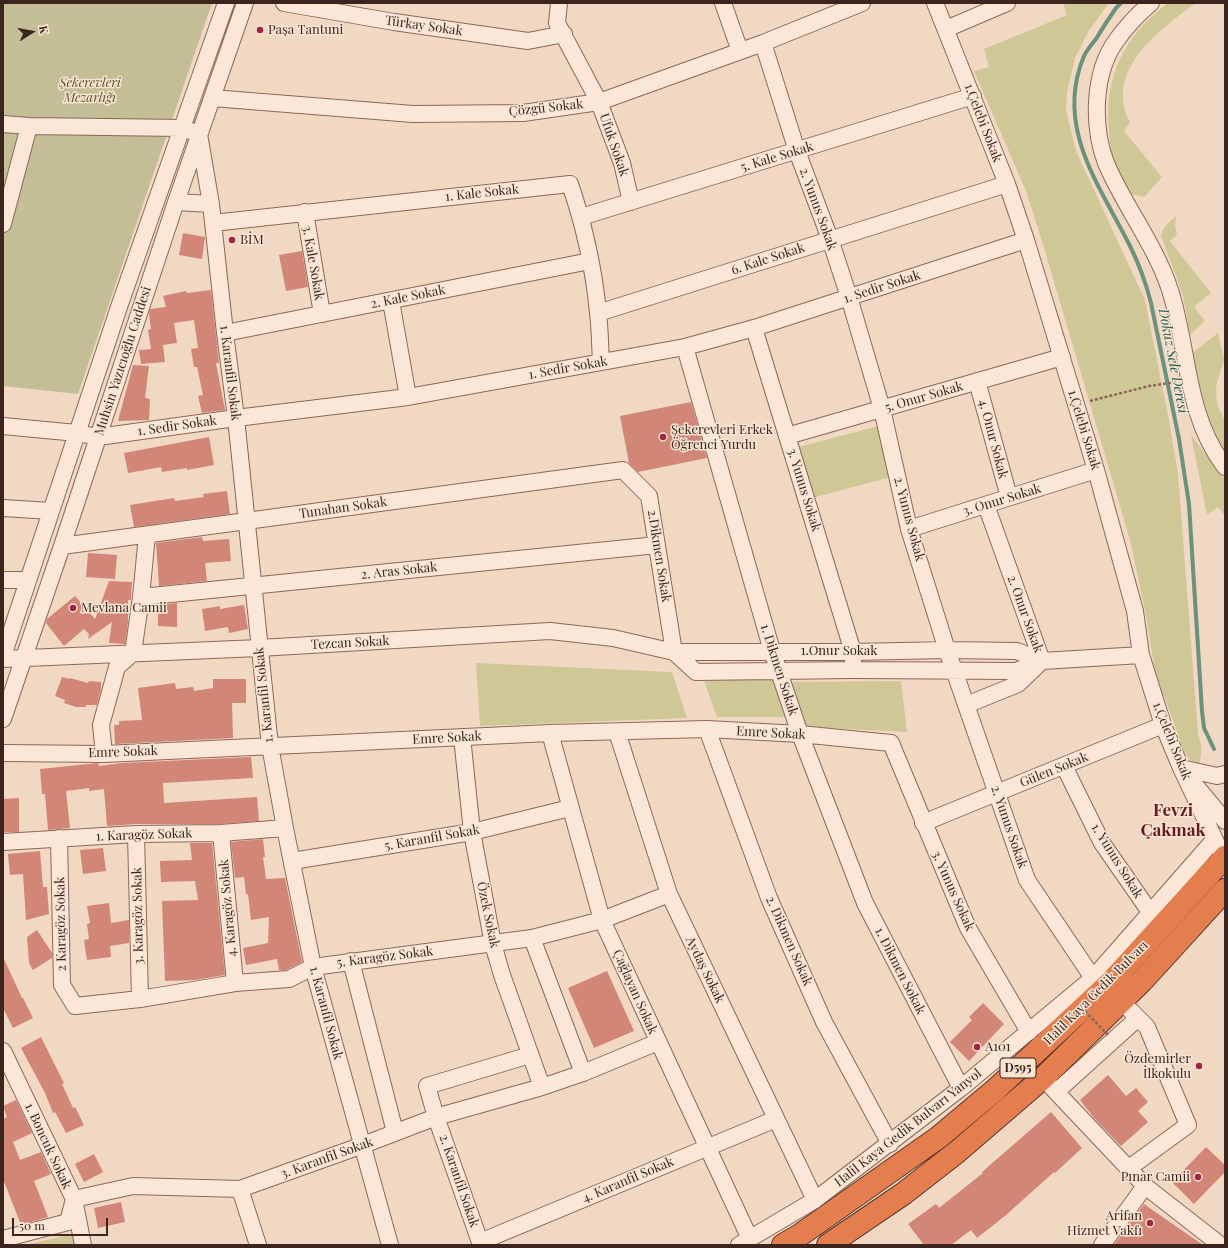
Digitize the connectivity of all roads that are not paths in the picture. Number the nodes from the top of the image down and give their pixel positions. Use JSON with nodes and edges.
{"nodes":[{"id":1,"x":226,"y":3,"type":"edge"},
{"id":2,"x":245,"y":3,"type":"edge"},
{"id":3,"x":284,"y":3,"type":"edge"},
{"id":4,"x":559,"y":3,"type":"edge"},
{"id":5,"x":723,"y":3,"type":"edge"},
{"id":6,"x":862,"y":3,"type":"edge"},
{"id":7,"x":936,"y":3,"type":"edge"},
{"id":8,"x":1007,"y":3,"type":"edge"},
{"id":9,"x":1151,"y":3,"type":"edge"},
{"id":10,"x":830,"y":9,"type":"edge"},
{"id":11,"x":946,"y":29,"type":"junction"},
{"id":12,"x":564,"y":34,"type":"junction"},
{"id":13,"x":763,"y":43,"type":"junction"},
{"id":14,"x":740,"y":52,"type":"junction"},
{"id":15,"x":973,"y":96,"type":"junction"},
{"id":16,"x":212,"y":98,"type":"junction"},
{"id":17,"x":599,"y":102,"type":"junction"},
{"id":18,"x":3,"y":124,"type":"edge"},
{"id":19,"x":29,"y":126,"type":"junction"},
{"id":20,"x":182,"y":128,"type":"junction"},
{"id":21,"x":199,"y":134,"type":"junction"},
{"id":22,"x":797,"y":151,"type":"junction"},
{"id":23,"x":1007,"y":184,"type":"junction"},
{"id":24,"x":176,"y":202,"type":"junction"},
{"id":25,"x":631,"y":202,"type":"junction"},
{"id":26,"x":211,"y":204,"type":"junction"},
{"id":27,"x":305,"y":212,"type":"junction"},
{"id":28,"x":581,"y":217,"type":"junction"},
{"id":29,"x":213,"y":223,"type":"junction"},
{"id":30,"x":3,"y":224,"type":"edge"},
{"id":31,"x":830,"y":240,"type":"junction"},
{"id":32,"x":1026,"y":240,"type":"junction"},
{"id":33,"x":590,"y":261,"type":"junction"},
{"id":34,"x":849,"y":297,"type":"junction"},
{"id":35,"x":391,"y":301,"type":"junction"},
{"id":36,"x":598,"y":313,"type":"junction"},
{"id":37,"x":322,"y":314,"type":"junction"},
{"id":38,"x":754,"y":328,"type":"junction"},
{"id":39,"x":225,"y":333,"type":"junction"},
{"id":40,"x":685,"y":347,"type":"junction"},
{"id":41,"x":1062,"y":357,"type":"junction"},
{"id":42,"x":600,"y":362,"type":"junction"},
{"id":43,"x":977,"y":381,"type":"junction"},
{"id":44,"x":408,"y":397,"type":"junction"},
{"id":45,"x":882,"y":409,"type":"junction"},
{"id":46,"x":236,"y":418,"type":"junction"},
{"id":47,"x":3,"y":426,"type":"edge"},
{"id":48,"x":77,"y":433,"type":"junction"},
{"id":49,"x":98,"y":436,"type":"junction"},
{"id":50,"x":787,"y":436,"type":"junction"},
{"id":51,"x":1225,"y":467,"type":"edge"},
{"id":52,"x":623,"y":470,"type":"joint"},
{"id":53,"x":1096,"y":470,"type":"junction"},
{"id":54,"x":1010,"y":497,"type":"junction"},
{"id":55,"x":986,"y":505,"type":"junction"},
{"id":56,"x":3,"y":508,"type":"edge"},
{"id":57,"x":51,"y":511,"type":"junction"},
{"id":58,"x":247,"y":521,"type":"junction"},
{"id":59,"x":909,"y":529,"type":"junction"},
{"id":60,"x":147,"y":535,"type":"junction"},
{"id":61,"x":657,"y":545,"type":"junction"},
{"id":62,"x":62,"y":546,"type":"junction"},
{"id":63,"x":3,"y":580,"type":"edge"},
{"id":64,"x":28,"y":580,"type":"junction"},
{"id":65,"x":253,"y":586,"type":"junction"},
{"id":66,"x":141,"y":597,"type":"junction"},
{"id":67,"x":259,"y":648,"type":"junction"},
{"id":68,"x":947,"y":650,"type":"junction"},
{"id":69,"x":772,"y":651,"type":"junction"},
{"id":70,"x":674,"y":652,"type":"junction"},
{"id":71,"x":853,"y":652,"type":"junction"},
{"id":72,"x":133,"y":653,"type":"junction"},
{"id":73,"x":1141,"y":655,"type":"junction"},
{"id":74,"x":3,"y":657,"type":"edge"},
{"id":75,"x":24,"y":658,"type":"junction"},
{"id":76,"x":1042,"y":661,"type":"junction"},
{"id":77,"x":854,"y":670,"type":"junction"},
{"id":78,"x":955,"y":670,"type":"junction"},
{"id":79,"x":778,"y":671,"type":"junction"},
{"id":80,"x":966,"y":705,"type":"junction"},
{"id":81,"x":3,"y":719,"type":"edge"},
{"id":82,"x":1163,"y":725,"type":"junction"},
{"id":83,"x":707,"y":729,"type":"junction"},
{"id":84,"x":617,"y":732,"type":"junction"},
{"id":85,"x":550,"y":733,"type":"junction"},
{"id":86,"x":800,"y":734,"type":"junction"},
{"id":87,"x":462,"y":737,"type":"junction"},
{"id":88,"x":891,"y":743,"type":"joint"},
{"id":89,"x":270,"y":746,"type":"junction"},
{"id":90,"x":3,"y":753,"type":"edge"},
{"id":91,"x":104,"y":754,"type":"junction"},
{"id":92,"x":1064,"y":766,"type":"junction"},
{"id":93,"x":1181,"y":768,"type":"junction"},
{"id":94,"x":1225,"y":774,"type":"edge"},
{"id":95,"x":997,"y":793,"type":"junction"},
{"id":96,"x":570,"y":808,"type":"junction"},
{"id":97,"x":1224,"y":814,"type":"edge"},
{"id":98,"x":923,"y":824,"type":"junction"},
{"id":99,"x":285,"y":828,"type":"junction"},
{"id":100,"x":472,"y":832,"type":"junction"},
{"id":101,"x":221,"y":833,"type":"junction"},
{"id":102,"x":136,"y":834,"type":"junction"},
{"id":103,"x":58,"y":838,"type":"junction"},
{"id":104,"x":3,"y":842,"type":"edge"},
{"id":105,"x":1222,"y":854,"type":"edge"},
{"id":106,"x":292,"y":861,"type":"junction"},
{"id":107,"x":1225,"y":890,"type":"edge"},
{"id":108,"x":669,"y":894,"type":"junction"},
{"id":109,"x":1150,"y":912,"type":"junction"},
{"id":110,"x":602,"y":920,"type":"junction"},
{"id":111,"x":532,"y":938,"type":"junction"},
{"id":112,"x":493,"y":944,"type":"junction"},
{"id":113,"x":351,"y":961,"type":"junction"},
{"id":114,"x":313,"y":967,"type":"junction"},
{"id":115,"x":1093,"y":978,"type":"junction"},
{"id":116,"x":235,"y":983,"type":"junction"},
{"id":117,"x":140,"y":999,"type":"junction"},
{"id":118,"x":1122,"y":1002,"type":"junction"},
{"id":119,"x":75,"y":1006,"type":"joint"},
{"id":120,"x":1138,"y":1018,"type":"junction"},
{"id":121,"x":1029,"y":1032,"type":"junction"},
{"id":122,"x":658,"y":1042,"type":"junction"},
{"id":123,"x":3,"y":1051,"type":"edge"},
{"id":124,"x":530,"y":1055,"type":"junction"},
{"id":125,"x":583,"y":1074,"type":"junction"},
{"id":126,"x":1049,"y":1085,"type":"junction"},
{"id":127,"x":542,"y":1087,"type":"junction"},
{"id":128,"x":961,"y":1088,"type":"junction"},
{"id":129,"x":436,"y":1117,"type":"junction"},
{"id":130,"x":776,"y":1119,"type":"junction"},
{"id":131,"x":395,"y":1132,"type":"junction"},
{"id":132,"x":890,"y":1144,"type":"junction"},
{"id":133,"x":363,"y":1145,"type":"junction"},
{"id":134,"x":707,"y":1148,"type":"junction"},
{"id":135,"x":1128,"y":1168,"type":"junction"},
{"id":136,"x":1145,"y":1186,"type":"junction"},
{"id":137,"x":240,"y":1189,"type":"junction"},
{"id":138,"x":74,"y":1199,"type":"junction"},
{"id":139,"x":815,"y":1200,"type":"junction"},
{"id":140,"x":6,"y":1236,"type":"edge"},
{"id":141,"x":1219,"y":1241,"type":"edge"},
{"id":142,"x":744,"y":1242,"type":"edge"},
{"id":143,"x":481,"y":1243,"type":"edge"},
{"id":144,"x":83,"y":1245,"type":"edge"},
{"id":145,"x":258,"y":1245,"type":"edge"},
{"id":146,"x":390,"y":1245,"type":"edge"},
{"id":147,"x":783,"y":1245,"type":"edge"},
{"id":148,"x":828,"y":1245,"type":"edge"},
{"id":149,"x":1102,"y":1245,"type":"edge"}],
"edges":[{"from":1,"to":20,"type":"street","name":"Muhsin Yazıcıoğlu Caddesi"},
{"from":2,"to":16,"type":"street","name":"Muhsin Yazıcıoğlu Caddesi"},
{"from":3,"to":12,"type":"street","name":"Türkay Sokak"},
{"from":4,"to":12,"type":"street","name":"Ufuk Sokak"},
{"from":5,"to":14,"type":"street"},
{"from":6,"to":10,"type":"street","name":"Çözgü Sokak"},
{"from":7,"to":11,"type":"street","name":"1.Çelebi Sokak"},
{"from":8,"to":11,"type":"street"},
{"from":9,"to":51,"type":"street"},
{"from":10,"to":13,"type":"street","name":"Çözgü Sokak"},
{"from":11,"to":15,"type":"street","name":"1.Çelebi Sokak"},
{"from":12,"to":17,"type":"street","name":"Ufuk Sokak"},
{"from":13,"to":14,"type":"street","name":"Çözgü Sokak"},
{"from":13,"to":22,"type":"street","name":"2. Yunus Sokak"},
{"from":14,"to":17,"type":"street","name":"Çözgü Sokak"},
{"from":15,"to":22,"type":"street","name":"5. Kale Sokak"},
{"from":15,"to":23,"type":"street","name":"1.Çelebi Sokak"},
{"from":16,"to":17,"type":"street","name":"Çözgü Sokak"},
{"from":16,"to":21,"type":"street","name":"Muhsin Yazıcıoğlu Caddesi"},
{"from":17,"to":25,"type":"street","name":"Ufuk Sokak"},
{"from":18,"to":19,"type":"street"},
{"from":19,"to":20,"type":"street"},
{"from":19,"to":30,"type":"street"},
{"from":20,"to":21,"type":"street"},
{"from":20,"to":48,"type":"street","name":"Muhsin Yazıcıoğlu Caddesi"},
{"from":21,"to":24,"type":"street","name":"Muhsin Yazıcıoğlu Caddesi"},
{"from":21,"to":26,"type":"street","name":"1. Karanfil Sokak"},
{"from":22,"to":25,"type":"street","name":"5. Kale Sokak"},
{"from":22,"to":31,"type":"street","name":"2. Yunus Sokak"},
{"from":23,"to":31,"type":"street","name":"6. Kale Sokak"},
{"from":23,"to":32,"type":"street","name":"1.Çelebi Sokak"},
{"from":24,"to":26,"type":"street"},
{"from":24,"to":49,"type":"street","name":"Muhsin Yazıcıoğlu Caddesi"},
{"from":25,"to":28,"type":"street","name":"5. Kale Sokak"},
{"from":26,"to":29,"type":"street","name":"1. Karanfil Sokak"},
{"from":27,"to":28,"type":"street","name":"1. Kale Sokak"},
{"from":27,"to":29,"type":"street","name":"1. Kale Sokak"},
{"from":27,"to":37,"type":"street","name":"3. Kale Sokak"},
{"from":28,"to":33,"type":"street","name":"1. Kale Sokak"},
{"from":29,"to":39,"type":"street","name":"1. Karanfil Sokak"},
{"from":31,"to":34,"type":"street","name":"2. Yunus Sokak"},
{"from":31,"to":36,"type":"street","name":"6. Kale Sokak"},
{"from":32,"to":34,"type":"street","name":"1. Sedir Sokak"},
{"from":32,"to":41,"type":"street","name":"1.Çelebi Sokak"},
{"from":33,"to":35,"type":"street","name":"2. Kale Sokak"},
{"from":33,"to":36,"type":"street","name":"1. Kale Sokak"},
{"from":34,"to":38,"type":"street","name":"1. Sedir Sokak"},
{"from":34,"to":45,"type":"street","name":"2. Yunus Sokak"},
{"from":35,"to":37,"type":"street","name":"2. Kale Sokak"},
{"from":35,"to":44,"type":"street"},
{"from":36,"to":42,"type":"street","name":"1. Kale Sokak"},
{"from":37,"to":39,"type":"street","name":"2. Kale Sokak"},
{"from":38,"to":40,"type":"street","name":"1. Sedir Sokak"},
{"from":38,"to":50,"type":"street","name":"3. Yunus Sokak"},
{"from":39,"to":46,"type":"street","name":"1. Karanfil Sokak"},
{"from":40,"to":42,"type":"street","name":"1. Sedir Sokak"},
{"from":40,"to":69,"type":"street","name":"1. Dikmen Sokak"},
{"from":41,"to":43,"type":"street","name":"5. Onur Sokak"},
{"from":41,"to":53,"type":"street","name":"1.Çelebi Sokak"},
{"from":42,"to":44,"type":"street","name":"1. Sedir Sokak"},
{"from":43,"to":45,"type":"street","name":"5. Onur Sokak"},
{"from":43,"to":54,"type":"street","name":"4. Onur Sokak"},
{"from":44,"to":46,"type":"street","name":"1. Sedir Sokak"},
{"from":45,"to":50,"type":"street","name":"5. Onur Sokak"},
{"from":45,"to":59,"type":"street","name":"2. Yunus Sokak"},
{"from":46,"to":49,"type":"street","name":"1. Sedir Sokak"},
{"from":46,"to":58,"type":"street","name":"1. Karanfil Sokak"},
{"from":47,"to":48,"type":"street","name":"1. Sedir Sokak"},
{"from":48,"to":49,"type":"street","name":"1. Sedir Sokak"},
{"from":48,"to":57,"type":"street","name":"Muhsin Yazıcıoğlu Caddesi"},
{"from":49,"to":62,"type":"street","name":"Muhsin Yazıcıoğlu Caddesi"},
{"from":50,"to":71,"type":"street","name":"3. Yunus Sokak"},
{"from":52,"to":58,"type":"street","name":"Tunahan Sokak"},
{"from":52,"to":61,"type":"street","name":"2.Dikmen Sokak"},
{"from":53,"to":54,"type":"street","name":"3. Onur Sokak"},
{"from":53,"to":73,"type":"street","name":"1.Çelebi Sokak"},
{"from":54,"to":55,"type":"street","name":"3. Onur Sokak"},
{"from":55,"to":59,"type":"street","name":"3. Onur Sokak"},
{"from":55,"to":76,"type":"street","name":"2. Onur Sokak"},
{"from":56,"to":57,"type":"street"},
{"from":57,"to":64,"type":"street","name":"Muhsin Yazıcıoğlu Caddesi"},
{"from":58,"to":60,"type":"street","name":"Tunahan Sokak"},
{"from":58,"to":65,"type":"street","name":"1. Karanfil Sokak"},
{"from":59,"to":68,"type":"street","name":"2. Yunus Sokak"},
{"from":60,"to":62,"type":"street","name":"Tunahan Sokak"},
{"from":60,"to":66,"type":"street"},
{"from":61,"to":65,"type":"street","name":"2. Aras Sokak"},
{"from":61,"to":70,"type":"street","name":"2.Dikmen Sokak"},
{"from":62,"to":75,"type":"street","name":"Muhsin Yazıcıoğlu Caddesi"},
{"from":63,"to":64,"type":"street"},
{"from":64,"to":74,"type":"street","name":"Muhsin Yazıcıoğlu Caddesi"},
{"from":65,"to":66,"type":"street","name":"2. Aras Sokak"},
{"from":65,"to":67,"type":"street","name":"1. Karanfil Sokak"},
{"from":66,"to":72,"type":"street"},
{"from":67,"to":70,"type":"street","name":"Tezcan Sokak"},
{"from":67,"to":72,"type":"street","name":"Tezcan Sokak"},
{"from":67,"to":89,"type":"street","name":"1. Karanfil Sokak"},
{"from":68,"to":71,"type":"street","name":"1.Onur Sokak"},
{"from":68,"to":76,"type":"street","name":"1.Onur Sokak"},
{"from":68,"to":78,"type":"street","name":"2. Yunus Sokak"},
{"from":69,"to":70,"type":"street","name":"1.Onur Sokak"},
{"from":69,"to":71,"type":"street","name":"1.Onur Sokak"},
{"from":69,"to":79,"type":"street","name":"1. Dikmen Sokak"},
{"from":70,"to":79,"type":"street","name":"1.Onur Sokak"},
{"from":71,"to":77,"type":"street","name":"3. Yunus Sokak"},
{"from":72,"to":75,"type":"street","name":"Tezcan Sokak"},
{"from":72,"to":91,"type":"street"},
{"from":73,"to":76,"type":"street","name":"1.Onur Sokak"},
{"from":73,"to":82,"type":"street","name":"1.Çelebi Sokak"},
{"from":74,"to":75,"type":"street","name":"Tezcan Sokak"},
{"from":75,"to":81,"type":"street","name":"Muhsin Yazıcıoğlu Caddesi"},
{"from":76,"to":78,"type":"street","name":"1.Onur Sokak"},
{"from":76,"to":80,"type":"street","name":"2. Onur Sokak"},
{"from":77,"to":78,"type":"street","name":"1.Onur Sokak"},
{"from":77,"to":79,"type":"street","name":"1.Onur Sokak"},
{"from":78,"to":80,"type":"street","name":"2. Yunus Sokak"},
{"from":79,"to":86,"type":"street","name":"1. Dikmen Sokak"},
{"from":80,"to":95,"type":"street","name":"2. Yunus Sokak"},
{"from":82,"to":92,"type":"street","name":"Gülen Sokak"},
{"from":82,"to":93,"type":"street","name":"1.Çelebi Sokak"},
{"from":83,"to":84,"type":"street","name":"Emre Sokak"},
{"from":83,"to":86,"type":"street","name":"Emre Sokak"},
{"from":83,"to":132,"type":"street","name":"2. Dikmen Sokak"},
{"from":84,"to":85,"type":"street","name":"Emre Sokak"},
{"from":84,"to":108,"type":"street","name":"Aydaş Sokak"},
{"from":85,"to":87,"type":"street","name":"Emre Sokak"},
{"from":85,"to":96,"type":"street","name":"Çağlayan Sokak"},
{"from":86,"to":88,"type":"street","name":"Emre Sokak"},
{"from":86,"to":128,"type":"street","name":"1. Dikmen Sokak"},
{"from":87,"to":89,"type":"street","name":"Emre Sokak"},
{"from":87,"to":100,"type":"street","name":"Özek Sokak"},
{"from":88,"to":98,"type":"street","name":"3. Yunus Sokak"},
{"from":89,"to":91,"type":"street","name":"Emre Sokak"},
{"from":89,"to":99,"type":"street","name":"1. Karanfil Sokak"},
{"from":90,"to":91,"type":"street","name":"Emre Sokak"},
{"from":92,"to":95,"type":"street","name":"Gülen Sokak"},
{"from":92,"to":109,"type":"street","name":"1. Yunus Sokak"},
{"from":93,"to":94,"type":"street"},
{"from":93,"to":97,"type":"street"},
{"from":93,"to":105,"type":"street","name":"1.Çelebi Sokak"},
{"from":95,"to":98,"type":"street","name":"Gülen Sokak"},
{"from":95,"to":115,"type":"street","name":"2. Yunus Sokak"},
{"from":96,"to":100,"type":"street","name":"5. Karanfil Sokak"},
{"from":96,"to":110,"type":"street","name":"Çağlayan Sokak"},
{"from":98,"to":121,"type":"street","name":"3. Yunus Sokak"},
{"from":99,"to":101,"type":"street","name":"1. Karagöz Sokak"},
{"from":99,"to":106,"type":"street","name":"1. Karanfil Sokak"},
{"from":100,"to":106,"type":"street","name":"5. Karanfil Sokak"},
{"from":100,"to":112,"type":"street","name":"Özek Sokak"},
{"from":101,"to":102,"type":"street","name":"1. Karagöz Sokak"},
{"from":101,"to":116,"type":"street","name":"4. Karagöz Sokak"},
{"from":102,"to":103,"type":"street","name":"1. Karagöz Sokak"},
{"from":102,"to":117,"type":"street","name":"3. Karagöz Sokak"},
{"from":103,"to":104,"type":"street","name":"1. Karagöz Sokak"},
{"from":103,"to":119,"type":"street","name":"2 Karagöz Sokak"},
{"from":105,"to":109,"type":"street","name":"Halil Kaya Gedik Bulvarı Yanyol"},
{"from":105,"to":147,"type":"highway","name":"Halil Kaya Gedik Bulvarı","number":"D595"},
{"from":106,"to":114,"type":"street","name":"1. Karanfil Sokak"},
{"from":107,"to":118,"type":"highway","name":"Halil Kaya Gedik Bulvarı","number":"D595"},
{"from":108,"to":110,"type":"street","name":"5. Karagöz Sokak"},
{"from":108,"to":130,"type":"street","name":"Aydaş Sokak"},
{"from":109,"to":115,"type":"street","name":"Halil Kaya Gedik Bulvarı Yanyol"},
{"from":110,"to":111,"type":"street","name":"5. Karagöz Sokak"},
{"from":110,"to":122,"type":"street","name":"Çağlayan Sokak"},
{"from":111,"to":112,"type":"street","name":"5. Karagöz Sokak"},
{"from":111,"to":125,"type":"street"},
{"from":112,"to":113,"type":"street","name":"5. Karagöz Sokak"},
{"from":112,"to":124,"type":"street","name":"Özek Sokak"},
{"from":113,"to":114,"type":"street","name":"5. Karagöz Sokak"},
{"from":113,"to":131,"type":"street"},
{"from":114,"to":116,"type":"street","name":"5. Karagöz Sokak"},
{"from":114,"to":133,"type":"street","name":"1. Karanfil Sokak"},
{"from":115,"to":121,"type":"street","name":"Halil Kaya Gedik Bulvarı Yanyol"},
{"from":116,"to":117,"type":"street","name":"5. Karagöz Sokak"},
{"from":117,"to":119,"type":"street","name":"5. Karagöz Sokak"},
{"from":118,"to":120,"type":"street"},
{"from":118,"to":126,"type":"highway","name":"Halil Kaya Gedik Bulvarı","number":"D595"},
{"from":120,"to":126,"type":"street"},
{"from":120,"to":135,"type":"street"},
{"from":121,"to":128,"type":"street","name":"Halil Kaya Gedik Bulvarı Yanyol"},
{"from":122,"to":125,"type":"street","name":"3. Karanfil Sokak"},
{"from":122,"to":134,"type":"street","name":"Çağlayan Sokak"},
{"from":123,"to":138,"type":"street","name":"1. Boncuk Sokak"},
{"from":124,"to":127,"type":"street","name":"Özek Sokak"},
{"from":124,"to":129,"type":"street","name":"2. Karanfil Sokak"},
{"from":125,"to":127,"type":"street","name":"3. Karanfil Sokak"},
{"from":126,"to":135,"type":"street"},
{"from":126,"to":148,"type":"highway","name":"Halil Kaya Gedik Bulvarı","number":"D595"},
{"from":127,"to":129,"type":"street","name":"3. Karanfil Sokak"},
{"from":128,"to":132,"type":"street","name":"Halil Kaya Gedik Bulvarı Yanyol"},
{"from":129,"to":131,"type":"street","name":"3. Karanfil Sokak"},
{"from":129,"to":143,"type":"street","name":"2. Karanfil Sokak"},
{"from":130,"to":134,"type":"street","name":"4. Karanfil Sokak"},
{"from":130,"to":139,"type":"street","name":"Aydaş Sokak"},
{"from":131,"to":133,"type":"street","name":"3. Karanfil Sokak"},
{"from":132,"to":139,"type":"street","name":"Halil Kaya Gedik Bulvarı Yanyol"},
{"from":133,"to":137,"type":"street","name":"3. Karanfil Sokak"},
{"from":133,"to":146,"type":"street","name":"1. Karanfil Sokak"},
{"from":134,"to":142,"type":"street","name":"Çağlayan Sokak"},
{"from":134,"to":143,"type":"street","name":"4. Karanfil Sokak"},
{"from":135,"to":136,"type":"street"},
{"from":136,"to":141,"type":"street"},
{"from":136,"to":149,"type":"street"},
{"from":137,"to":138,"type":"street","name":"3. Karanfil Sokak"},
{"from":137,"to":145,"type":"street"},
{"from":138,"to":140,"type":"street"},
{"from":138,"to":144,"type":"street","name":"1. Boncuk Sokak"},
{"from":139,"to":142,"type":"street","name":"Halil Kaya Gedik Bulvarı Yanyol"}]}
